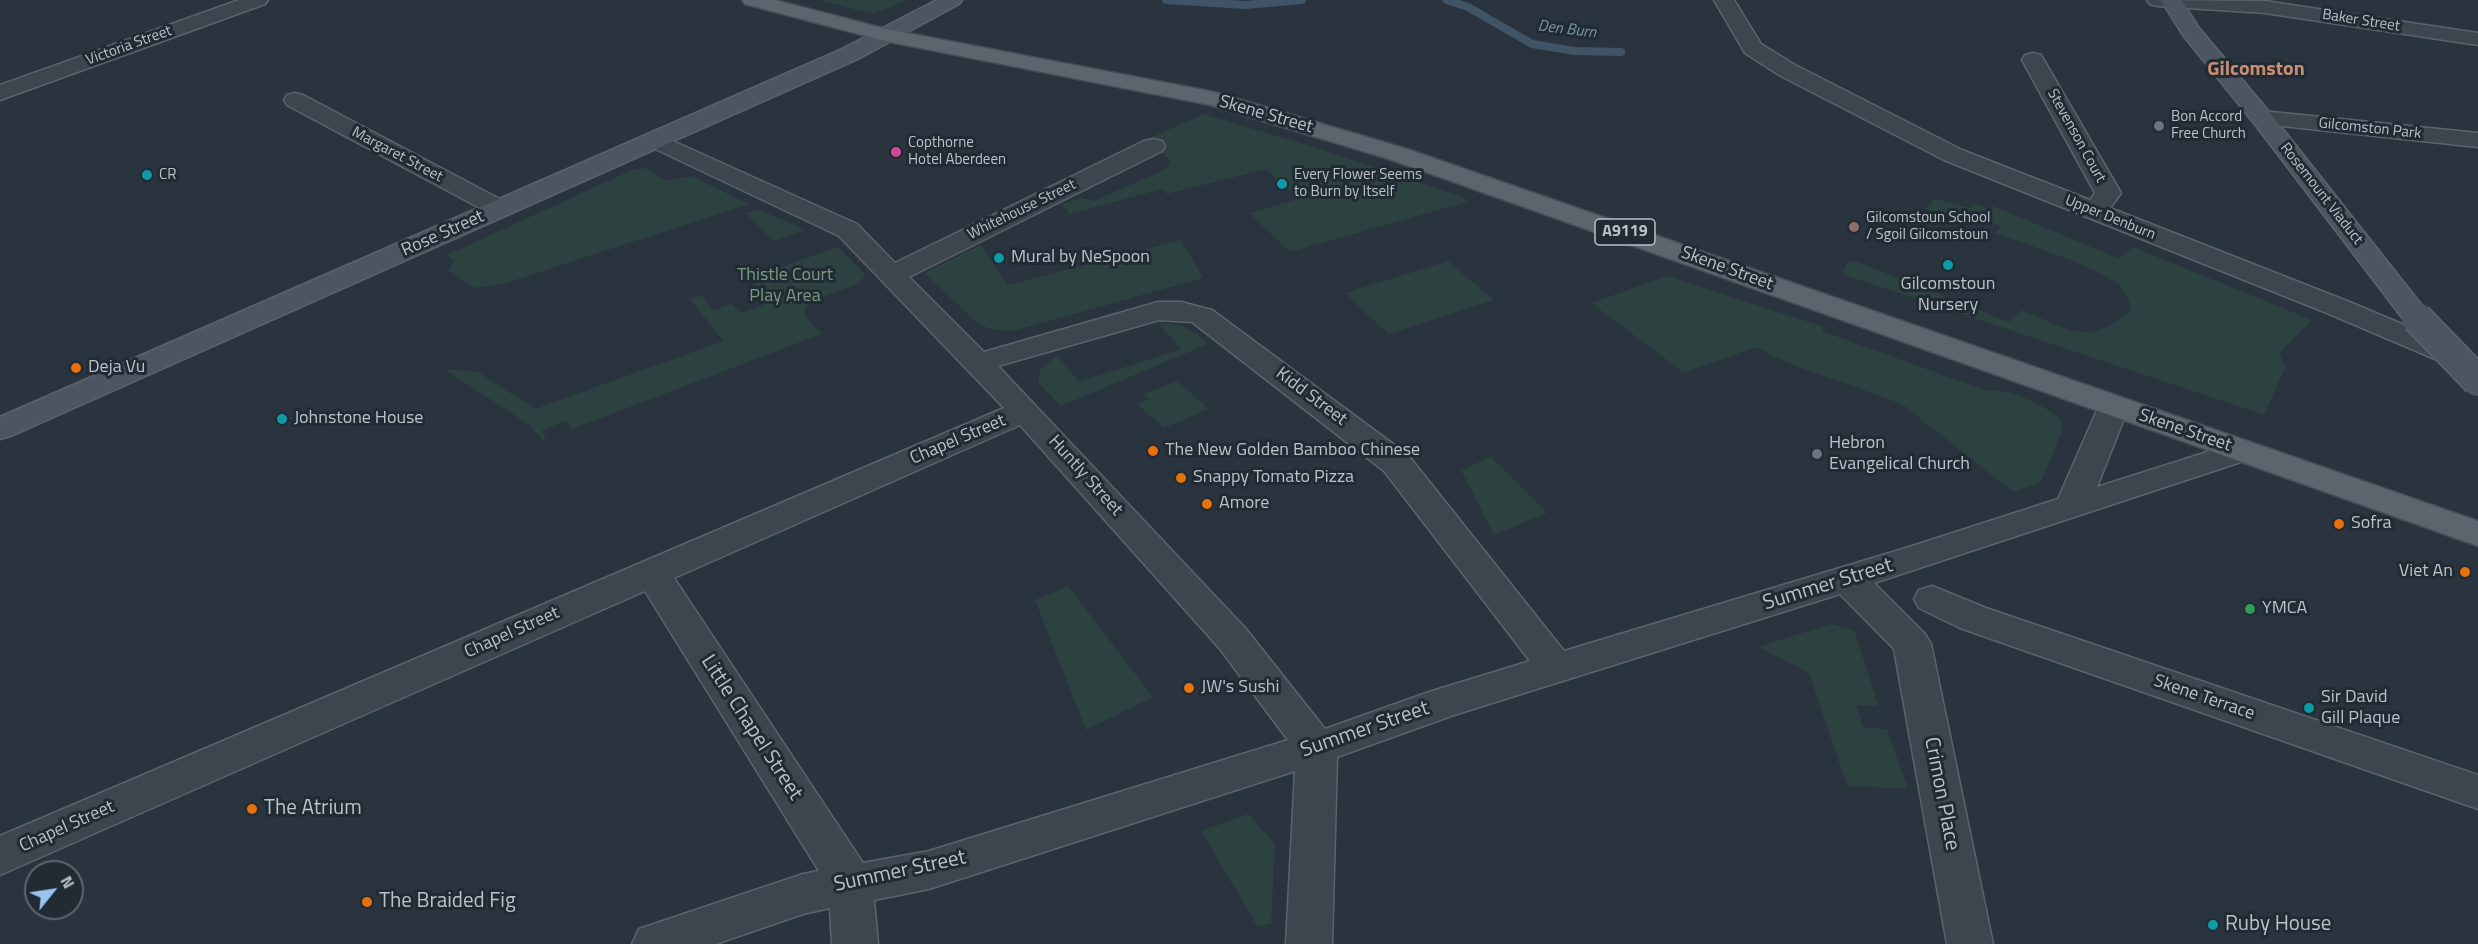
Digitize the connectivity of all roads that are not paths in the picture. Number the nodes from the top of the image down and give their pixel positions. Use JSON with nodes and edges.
{"nodes":[{"id":1,"x":258,"y":0,"type":"edge"},
{"id":2,"x":752,"y":0,"type":"edge"},
{"id":3,"x":952,"y":0,"type":"edge"},
{"id":4,"x":1724,"y":0,"type":"edge"},
{"id":5,"x":2166,"y":0,"type":"edge"},
{"id":6,"x":885,"y":35,"type":"junction"},
{"id":7,"x":2478,"y":39,"type":"edge"},
{"id":8,"x":2033,"y":60,"type":"dead end"},
{"id":9,"x":0,"y":93,"type":"edge"},
{"id":10,"x":295,"y":100,"type":"dead end"},
{"id":11,"x":2262,"y":118,"type":"junction"},
{"id":12,"x":655,"y":140,"type":"junction"},
{"id":13,"x":2478,"y":140,"type":"edge"},
{"id":14,"x":1153,"y":146,"type":"dead end"},
{"id":15,"x":500,"y":209,"type":"junction"},
{"id":16,"x":2095,"y":212,"type":"junction"},
{"id":17,"x":892,"y":274,"type":"junction"},
{"id":18,"x":977,"y":363,"type":"junction"},
{"id":19,"x":2478,"y":367,"type":"edge"},
{"id":20,"x":2478,"y":381,"type":"edge"},
{"id":21,"x":2113,"y":406,"type":"junction"},
{"id":22,"x":1025,"y":411,"type":"junction"},
{"id":23,"x":0,"y":429,"type":"edge"},
{"id":24,"x":2242,"y":451,"type":"junction"},
{"id":25,"x":2072,"y":506,"type":"junction"},
{"id":26,"x":2478,"y":534,"type":"edge"},
{"id":27,"x":1918,"y":557,"type":"junction"},
{"id":28,"x":652,"y":573,"type":"junction"},
{"id":29,"x":1845,"y":579,"type":"junction"},
{"id":30,"x":1932,"y":599,"type":"junction"},
{"id":31,"x":1912,"y":644,"type":"junction"},
{"id":32,"x":1557,"y":669,"type":"junction"},
{"id":33,"x":1317,"y":748,"type":"junction"},
{"id":34,"x":2478,"y":792,"type":"edge"},
{"id":35,"x":0,"y":856,"type":"edge"},
{"id":36,"x":850,"y":883,"type":"junction"},
{"id":37,"x":655,"y":944,"type":"edge"},
{"id":38,"x":855,"y":944,"type":"edge"},
{"id":39,"x":1309,"y":944,"type":"edge"},
{"id":40,"x":1970,"y":944,"type":"edge"}],
"edges":[{"from":1,"to":9,"type":"street","name":"Victoria Street"},
{"from":2,"to":6,"type":"main road","name":"Skene Street","number":"A9119"},
{"from":3,"to":6,"type":"street","name":"Rose Street"},
{"from":4,"to":16,"type":"street","name":"Upper Denburn"},
{"from":5,"to":7,"type":"street","name":"Baker Street"},
{"from":5,"to":11,"type":"street","name":"Rosemount Viaduct"},
{"from":6,"to":12,"type":"street","name":"Rose Street"},
{"from":6,"to":21,"type":"main road","name":"Skene Street","number":"A9119"},
{"from":8,"to":16,"type":"street","name":"Stevenson Court"},
{"from":10,"to":15,"type":"street","name":"Margaret Street"},
{"from":11,"to":13,"type":"street","name":"Gilcomston Park"},
{"from":11,"to":20,"type":"street","name":"Rosemount Viaduct","bridge":true},
{"from":12,"to":15,"type":"street","name":"Rose Street"},
{"from":12,"to":17,"type":"street","name":"Huntly Street"},
{"from":14,"to":17,"type":"street","name":"Whitehouse Street"},
{"from":15,"to":23,"type":"street","name":"Rose Street"},
{"from":16,"to":19,"type":"street","name":"Upper Denburn"},
{"from":17,"to":18,"type":"street","name":"Huntly Street"},
{"from":18,"to":22,"type":"street","name":"Huntly Street"},
{"from":18,"to":32,"type":"street","name":"Kidd Street"},
{"from":21,"to":24,"type":"main road","name":"Skene Street","number":"A9119"},
{"from":21,"to":25,"type":"street"},
{"from":22,"to":28,"type":"street","name":"Chapel Street"},
{"from":22,"to":33,"type":"street","name":"Huntly Street"},
{"from":24,"to":25,"type":"street","name":"Summer Street"},
{"from":24,"to":26,"type":"main road","name":"Skene Street","number":"A9119"},
{"from":25,"to":27,"type":"street","name":"Summer Street"},
{"from":27,"to":29,"type":"street","name":"Summer Street"},
{"from":27,"to":30,"type":"street"},
{"from":28,"to":35,"type":"street","name":"Chapel Street"},
{"from":28,"to":36,"type":"street","name":"Little Chapel Street"},
{"from":29,"to":31,"type":"street"},
{"from":29,"to":32,"type":"street","name":"Summer Street"},
{"from":30,"to":31,"type":"street"},
{"from":30,"to":34,"type":"street","name":"Skene Terrace"},
{"from":31,"to":40,"type":"street","name":"Crimon Place"},
{"from":32,"to":33,"type":"street","name":"Summer Street"},
{"from":33,"to":36,"type":"street","name":"Summer Street"},
{"from":33,"to":39,"type":"street"},
{"from":36,"to":37,"type":"street","name":"Summer Street"},
{"from":36,"to":38,"type":"street"}]}
